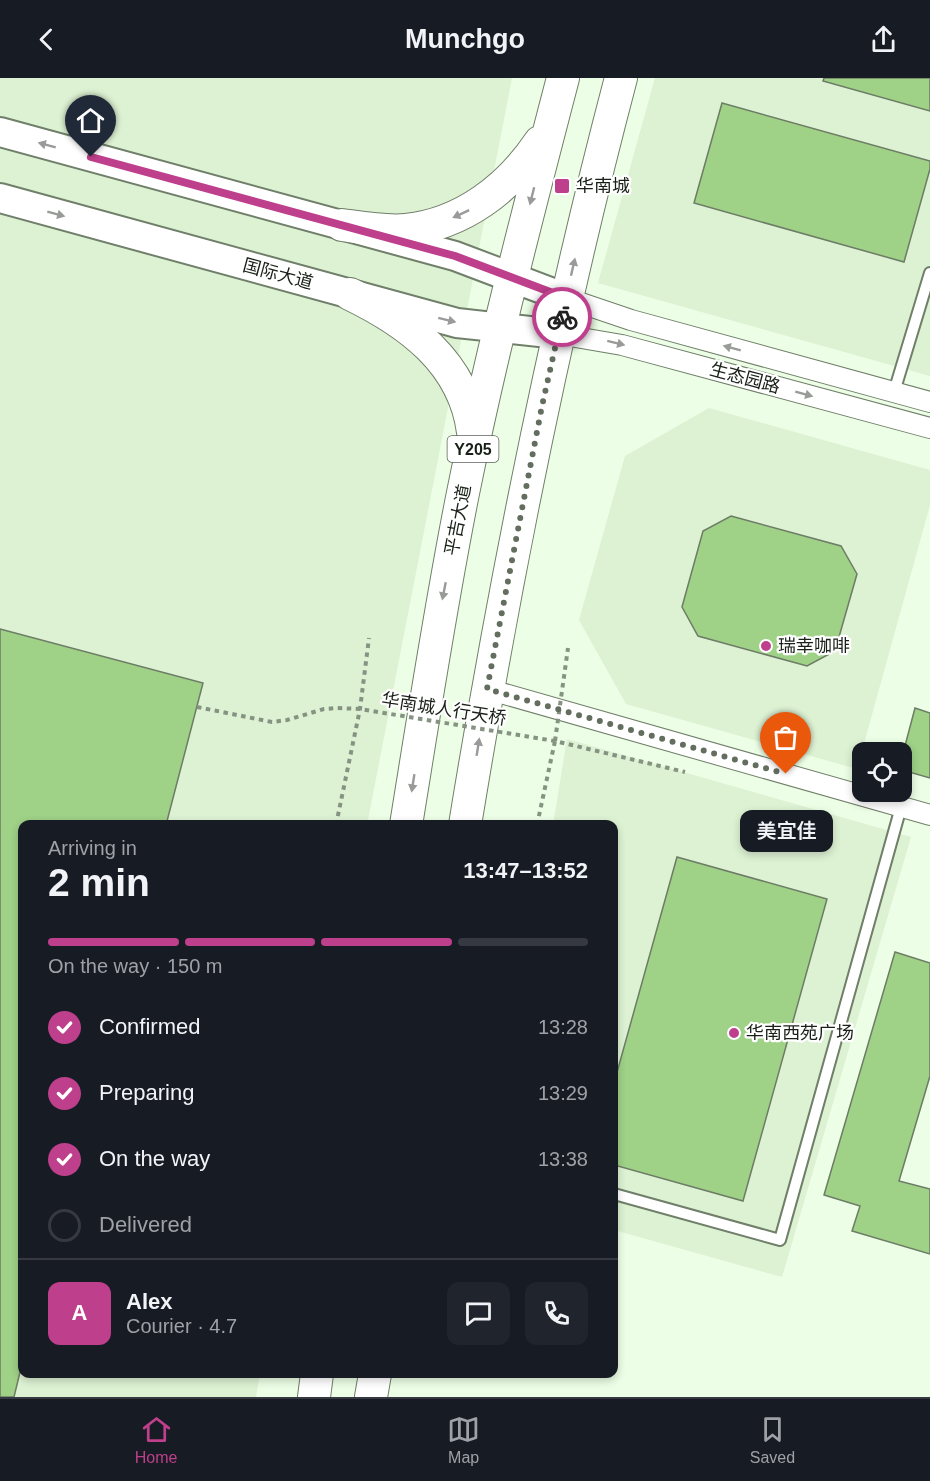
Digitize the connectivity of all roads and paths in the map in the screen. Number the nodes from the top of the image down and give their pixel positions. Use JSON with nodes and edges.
{"nodes":[{"id":1,"x":563,"y":78,"type":"edge"},
{"id":2,"x":621,"y":78,"type":"edge"},
{"id":3,"x":554,"y":111,"type":"junction"},
{"id":4,"x":0,"y":132,"type":"edge"},
{"id":5,"x":0,"y":198,"type":"edge"},
{"id":6,"x":342,"y":225,"type":"junction"},
{"id":7,"x":930,"y":273,"type":"edge"},
{"id":8,"x":513,"y":277,"type":"junction"},
{"id":9,"x":350,"y":294,"type":"junction"},
{"id":10,"x":566,"y":298,"type":"junction"},
{"id":11,"x":500,"y":328,"type":"junction"},
{"id":12,"x":558,"y":334,"type":"junction"},
{"id":13,"x":894,"y":392,"type":"junction"},
{"id":14,"x":930,"y":402,"type":"edge"},
{"id":15,"x":930,"y":428,"type":"edge"},
{"id":16,"x":474,"y":441,"type":"junction"},
{"id":17,"x":369,"y":638,"type":"dead end"},
{"id":18,"x":568,"y":648,"type":"dead end"},
{"id":19,"x":487,"y":689,"type":"junction"},
{"id":20,"x":197,"y":707,"type":"dead end"},
{"id":21,"x":360,"y":709,"type":"junction"},
{"id":22,"x":555,"y":741,"type":"junction"},
{"id":23,"x":685,"y":772,"type":"dead end"},
{"id":24,"x":901,"y":807,"type":"junction"},
{"id":25,"x":930,"y":815,"type":"edge"},
{"id":26,"x":337,"y":820,"type":"edge"},
{"id":27,"x":407,"y":820,"type":"edge"},
{"id":28,"x":466,"y":820,"type":"edge"},
{"id":29,"x":538,"y":820,"type":"edge"},
{"id":30,"x":618,"y":1195,"type":"edge"},
{"id":31,"x":316,"y":1378,"type":"edge"},
{"id":32,"x":374,"y":1378,"type":"edge"},
{"id":33,"x":314,"y":1397,"type":"edge"},
{"id":34,"x":371,"y":1397,"type":"edge"}],
"edges":[{"from":1,"to":3,"type":"main road","name":"平吉大道","number":"Y205"},
{"from":10,"to":2,"type":"main road","one_way":true},
{"from":3,"to":6,"type":"main road","one_way":true},
{"from":3,"to":8,"type":"main road","name":"平吉大道","number":"Y205","one_way":true},
{"from":6,"to":4,"type":"street","one_way":true},
{"from":5,"to":9,"type":"street","name":"国际大道","one_way":true},
{"from":6,"to":8,"type":"street"},
{"from":7,"to":13,"type":"lane"},
{"from":8,"to":10,"type":"street"},
{"from":8,"to":11,"type":"main road","name":"平吉大道","number":"Y205"},
{"from":9,"to":11,"type":"street","name":"国际大道","one_way":true},
{"from":9,"to":16,"type":"main road"},
{"from":10,"to":12,"type":"main road"},
{"from":13,"to":10,"type":"street","name":"生态园路","one_way":true},
{"from":11,"to":12,"type":"street","name":"国际大道"},
{"from":11,"to":16,"type":"main road","name":"平吉大道","number":"Y205"},
{"from":12,"to":15,"type":"street","name":"生态园路","one_way":true},
{"from":12,"to":19,"type":"main road"},
{"from":13,"to":14,"type":"street","name":"生态园路"},
{"from":16,"to":27,"type":"main road","name":"平吉大道","number":"Y205","one_way":true},
{"from":17,"to":21,"type":"path"},
{"from":18,"to":22,"type":"path","bridge":true},
{"from":19,"to":24,"type":"street"},
{"from":28,"to":19,"type":"main road","one_way":true},
{"from":20,"to":21,"type":"path","name":"华南城人行天桥","bridge":true},
{"from":21,"to":22,"type":"path","name":"华南城人行天桥","bridge":true},
{"from":21,"to":26,"type":"path"},
{"from":22,"to":23,"type":"path","name":"华南城人行天桥","bridge":true},
{"from":22,"to":29,"type":"path"},
{"from":24,"to":25,"type":"street"},
{"from":24,"to":30,"type":"lane"},
{"from":31,"to":33,"type":"main road"},
{"from":32,"to":34,"type":"main road"}]}
